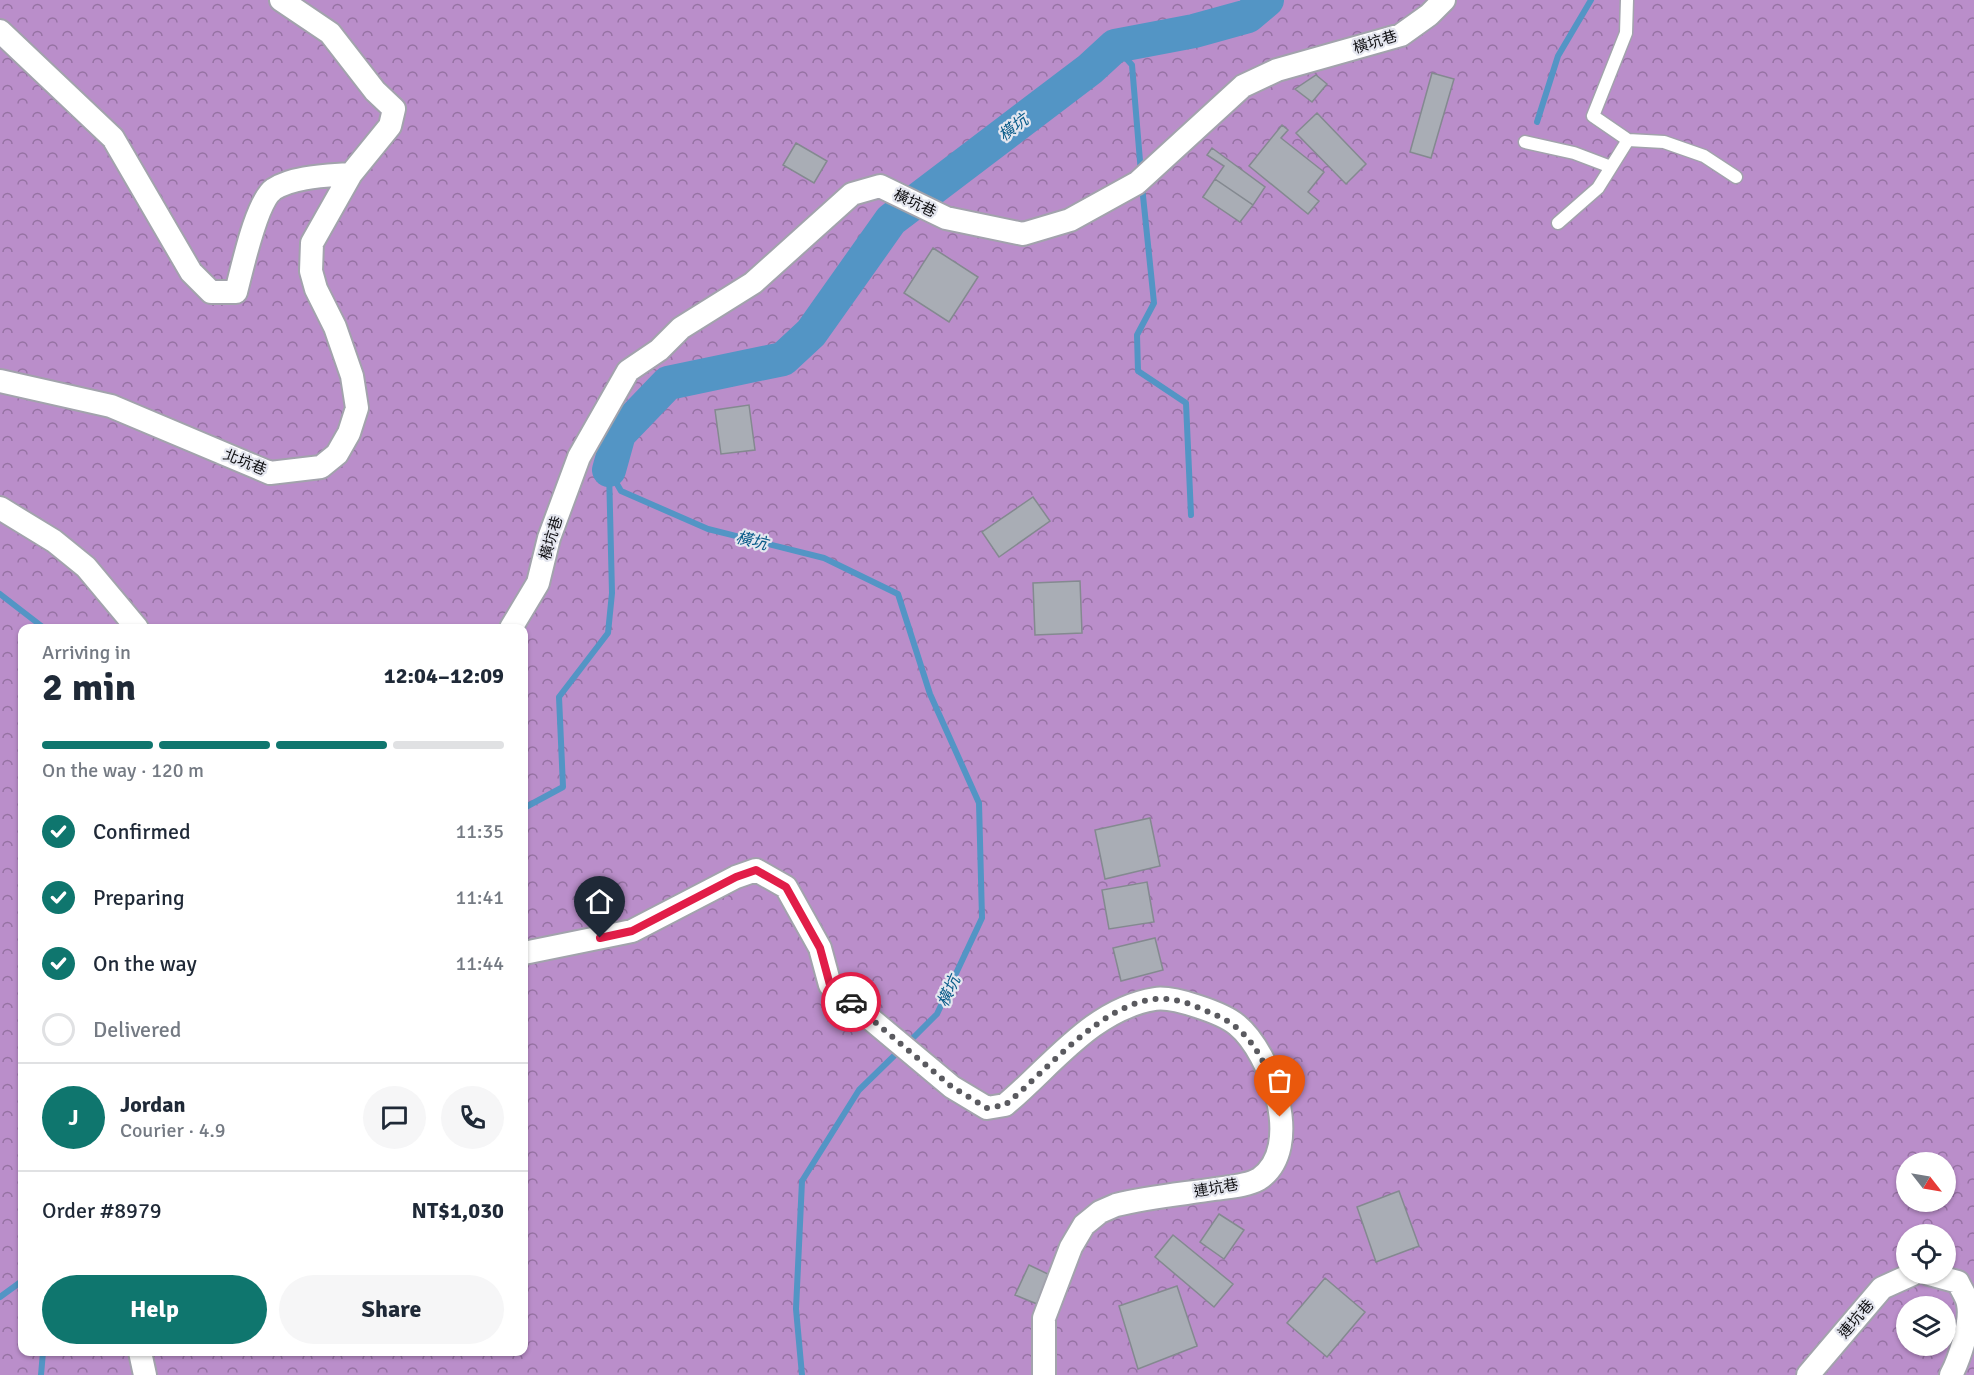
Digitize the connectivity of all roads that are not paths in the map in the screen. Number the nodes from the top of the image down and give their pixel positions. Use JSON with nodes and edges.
{"nodes":[{"id":1,"x":281,"y":0,"type":"edge"},
{"id":2,"x":1444,"y":0,"type":"edge"},
{"id":3,"x":1627,"y":0,"type":"edge"},
{"id":4,"x":0,"y":31,"type":"edge"},
{"id":5,"x":1628,"y":140,"type":"junction"},
{"id":6,"x":1525,"y":142,"type":"dead end"},
{"id":7,"x":1611,"y":167,"type":"junction"},
{"id":8,"x":351,"y":174,"type":"junction"},
{"id":9,"x":1736,"y":177,"type":"dead end"},
{"id":10,"x":1558,"y":223,"type":"dead end"},
{"id":11,"x":0,"y":381,"type":"edge"},
{"id":12,"x":0,"y":508,"type":"edge"},
{"id":13,"x":134,"y":624,"type":"edge"},
{"id":14,"x":513,"y":624,"type":"edge"},
{"id":15,"x":528,"y":952,"type":"edge"},
{"id":16,"x":1956,"y":1281,"type":"edge"},
{"id":17,"x":1896,"y":1282,"type":"edge"},
{"id":18,"x":141,"y":1356,"type":"edge"},
{"id":19,"x":145,"y":1375,"type":"edge"},
{"id":20,"x":1044,"y":1375,"type":"edge"},
{"id":21,"x":1808,"y":1375,"type":"edge"},
{"id":22,"x":1951,"y":1375,"type":"edge"}],
"edges":[{"from":1,"to":8,"type":"street","name":"北坑巷"},
{"from":2,"to":14,"type":"street","name":"橫坑巷"},
{"from":3,"to":5,"type":"lane"},
{"from":4,"to":8,"type":"street"},
{"from":5,"to":7,"type":"lane"},
{"from":5,"to":9,"type":"lane"},
{"from":6,"to":7,"type":"lane"},
{"from":7,"to":10,"type":"lane"},
{"from":8,"to":11,"type":"street","name":"北坑巷"},
{"from":12,"to":13,"type":"street"},
{"from":15,"to":20,"type":"street","name":"連坑巷"},
{"from":16,"to":22,"type":"street"},
{"from":17,"to":21,"type":"street","name":"連坑巷"},
{"from":18,"to":19,"type":"street"}]}
